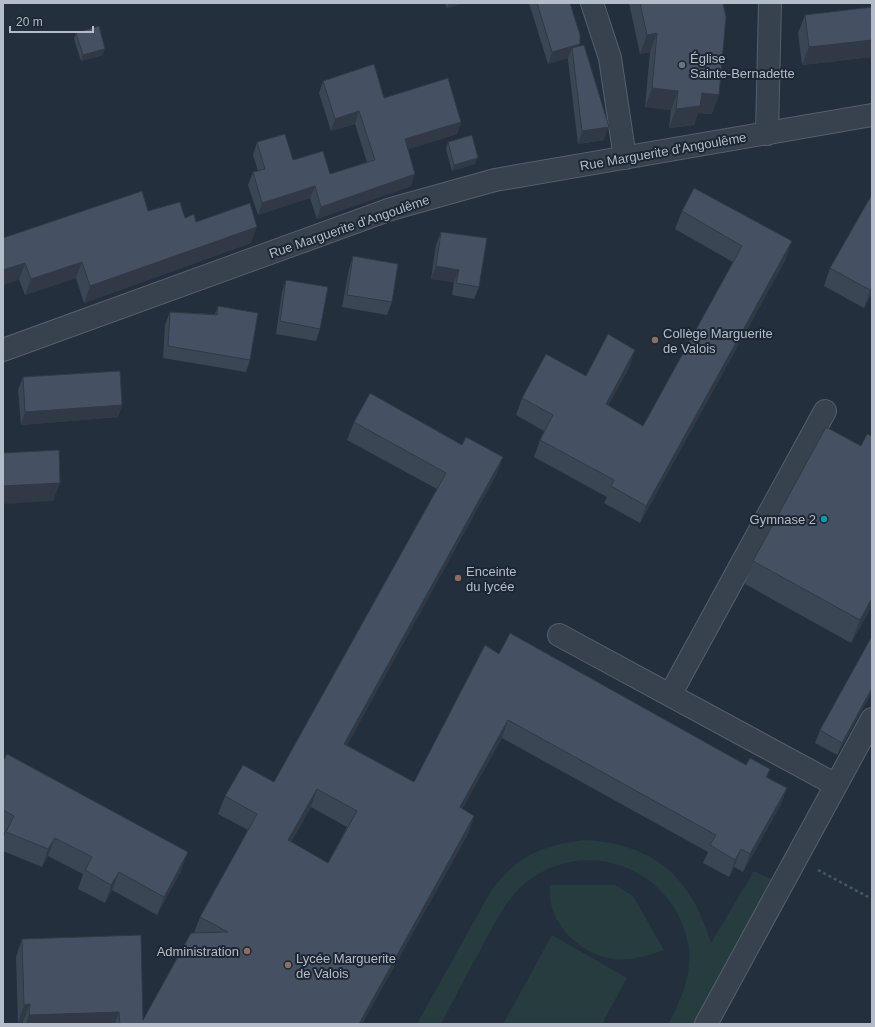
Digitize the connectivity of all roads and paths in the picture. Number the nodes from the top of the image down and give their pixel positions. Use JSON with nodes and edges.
{"nodes":[{"id":1,"x":592,"y":3,"type":"edge"},
{"id":2,"x":770,"y":3,"type":"edge"},
{"id":3,"x":872,"y":115,"type":"edge"},
{"id":4,"x":767,"y":134,"type":"junction"},
{"id":5,"x":625,"y":158,"type":"junction"},
{"id":6,"x":3,"y":350,"type":"edge"},
{"id":7,"x":825,"y":411,"type":"dead end"},
{"id":8,"x":559,"y":635,"type":"dead end"},
{"id":9,"x":670,"y":695,"type":"junction"},
{"id":10,"x":872,"y":719,"type":"edge"},
{"id":11,"x":836,"y":785,"type":"junction"},
{"id":12,"x":796,"y":858,"type":"junction"},
{"id":13,"x":872,"y":899,"type":"edge"},
{"id":14,"x":706,"y":1024,"type":"edge"}],
"edges":[{"from":1,"to":5,"type":"street"},
{"from":2,"to":4,"type":"street"},
{"from":3,"to":4,"type":"street","name":"Rue Marguerite d'Angoulême"},
{"from":4,"to":5,"type":"street","name":"Rue Marguerite d'Angoulême"},
{"from":5,"to":6,"type":"street","name":"Rue Marguerite d'Angoulême"},
{"from":7,"to":9,"type":"street"},
{"from":8,"to":9,"type":"street"},
{"from":9,"to":11,"type":"street"},
{"from":10,"to":11,"type":"street"},
{"from":11,"to":12,"type":"street"},
{"from":12,"to":13,"type":"path"},
{"from":12,"to":14,"type":"street"}]}
